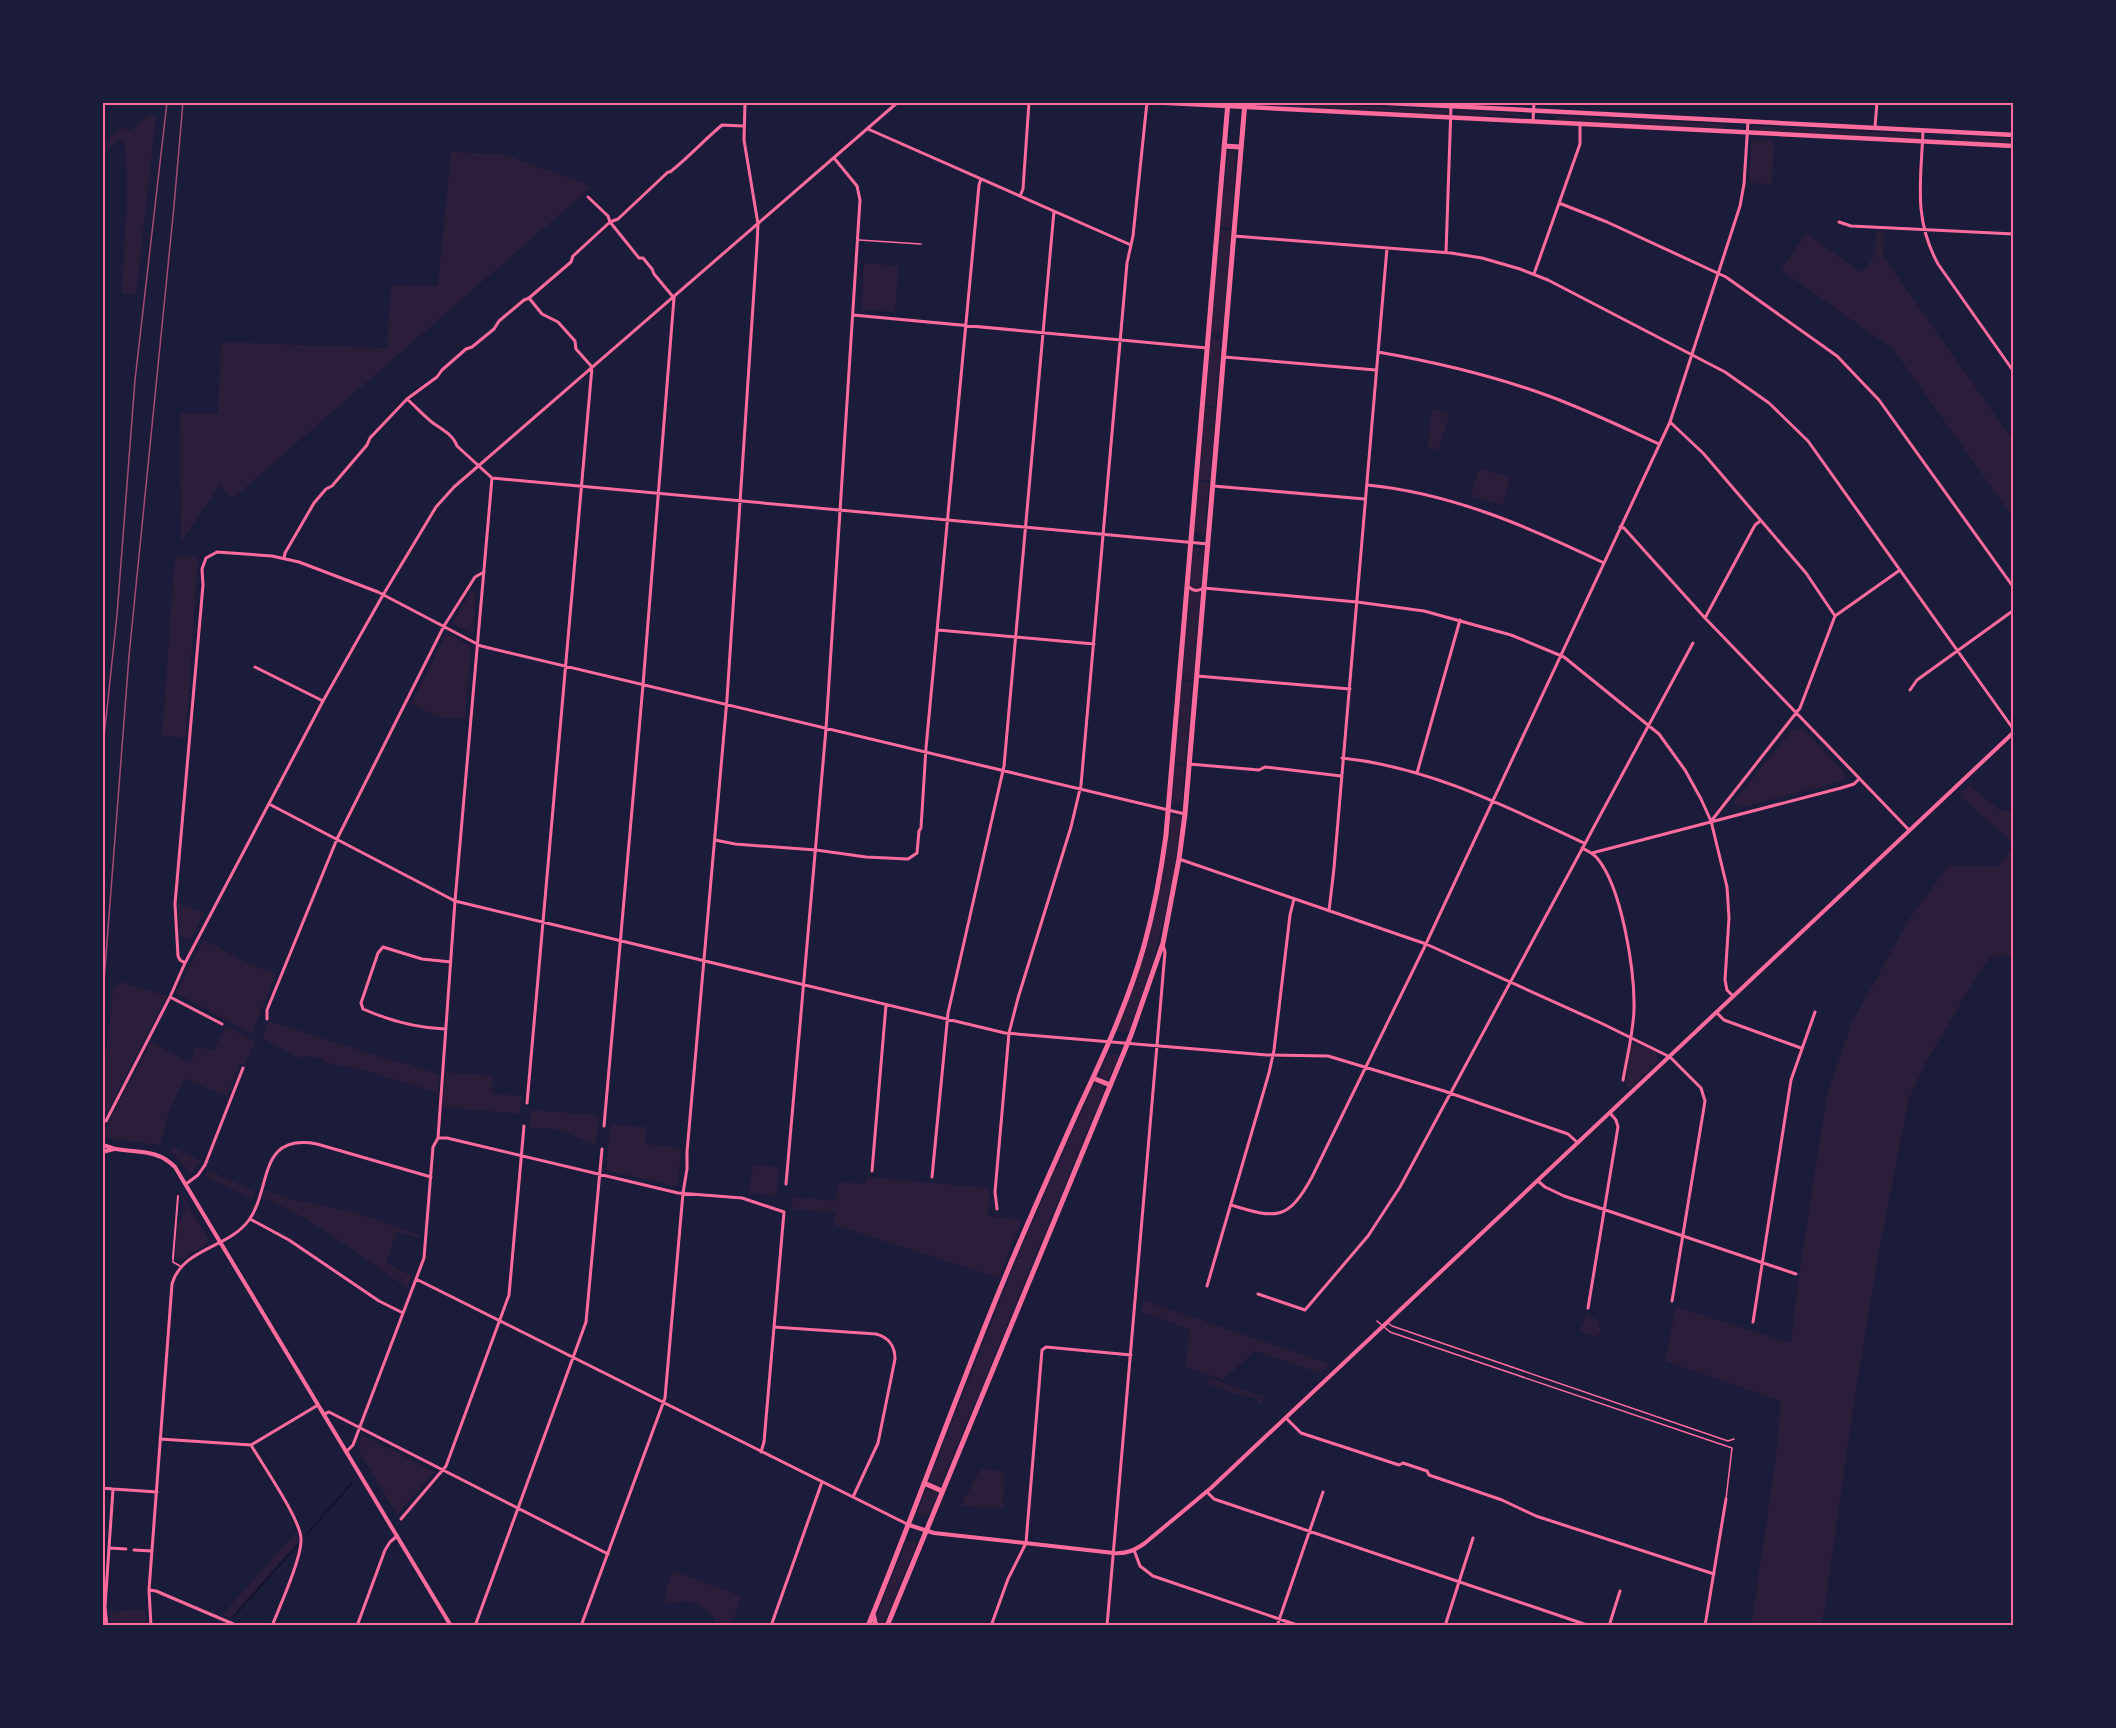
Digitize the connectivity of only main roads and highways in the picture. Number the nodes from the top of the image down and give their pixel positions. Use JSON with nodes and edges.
{"nodes":[{"id":1,"x":1148,"y":102,"type":"edge"},
{"id":2,"x":1368,"y":102,"type":"edge"},
{"id":3,"x":1228,"y":104,"type":"edge"},
{"id":4,"x":1244,"y":105,"type":"edge"},
{"id":5,"x":2014,"y":135,"type":"edge"},
{"id":6,"x":1224,"y":146,"type":"junction"},
{"id":7,"x":2014,"y":146,"type":"edge"},
{"id":8,"x":1240,"y":147,"type":"junction"},
{"id":9,"x":1093,"y":1078,"type":"junction"},
{"id":10,"x":1110,"y":1086,"type":"junction"},
{"id":11,"x":924,"y":1483,"type":"junction"},
{"id":12,"x":942,"y":1491,"type":"junction"},
{"id":13,"x":873,"y":1614,"type":"junction"},
{"id":14,"x":868,"y":1626,"type":"edge"},
{"id":15,"x":876,"y":1626,"type":"edge"},
{"id":16,"x":887,"y":1626,"type":"edge"}],
"edges":[{"from":1,"to":3,"type":"main road"},
{"from":2,"to":5,"type":"main road"},
{"from":3,"to":4,"type":"main road"},
{"from":3,"to":6,"type":"main road"},
{"from":4,"to":7,"type":"main road"},
{"from":4,"to":8,"type":"main road"},
{"from":6,"to":8,"type":"main road"},
{"from":6,"to":9,"type":"main road"},
{"from":8,"to":10,"type":"main road"},
{"from":9,"to":10,"type":"main road"},
{"from":9,"to":11,"type":"main road"},
{"from":10,"to":12,"type":"main road"},
{"from":11,"to":12,"type":"main road"},
{"from":11,"to":13,"type":"main road"},
{"from":12,"to":16,"type":"main road"},
{"from":13,"to":14,"type":"main road"},
{"from":13,"to":15,"type":"main road"}]}
